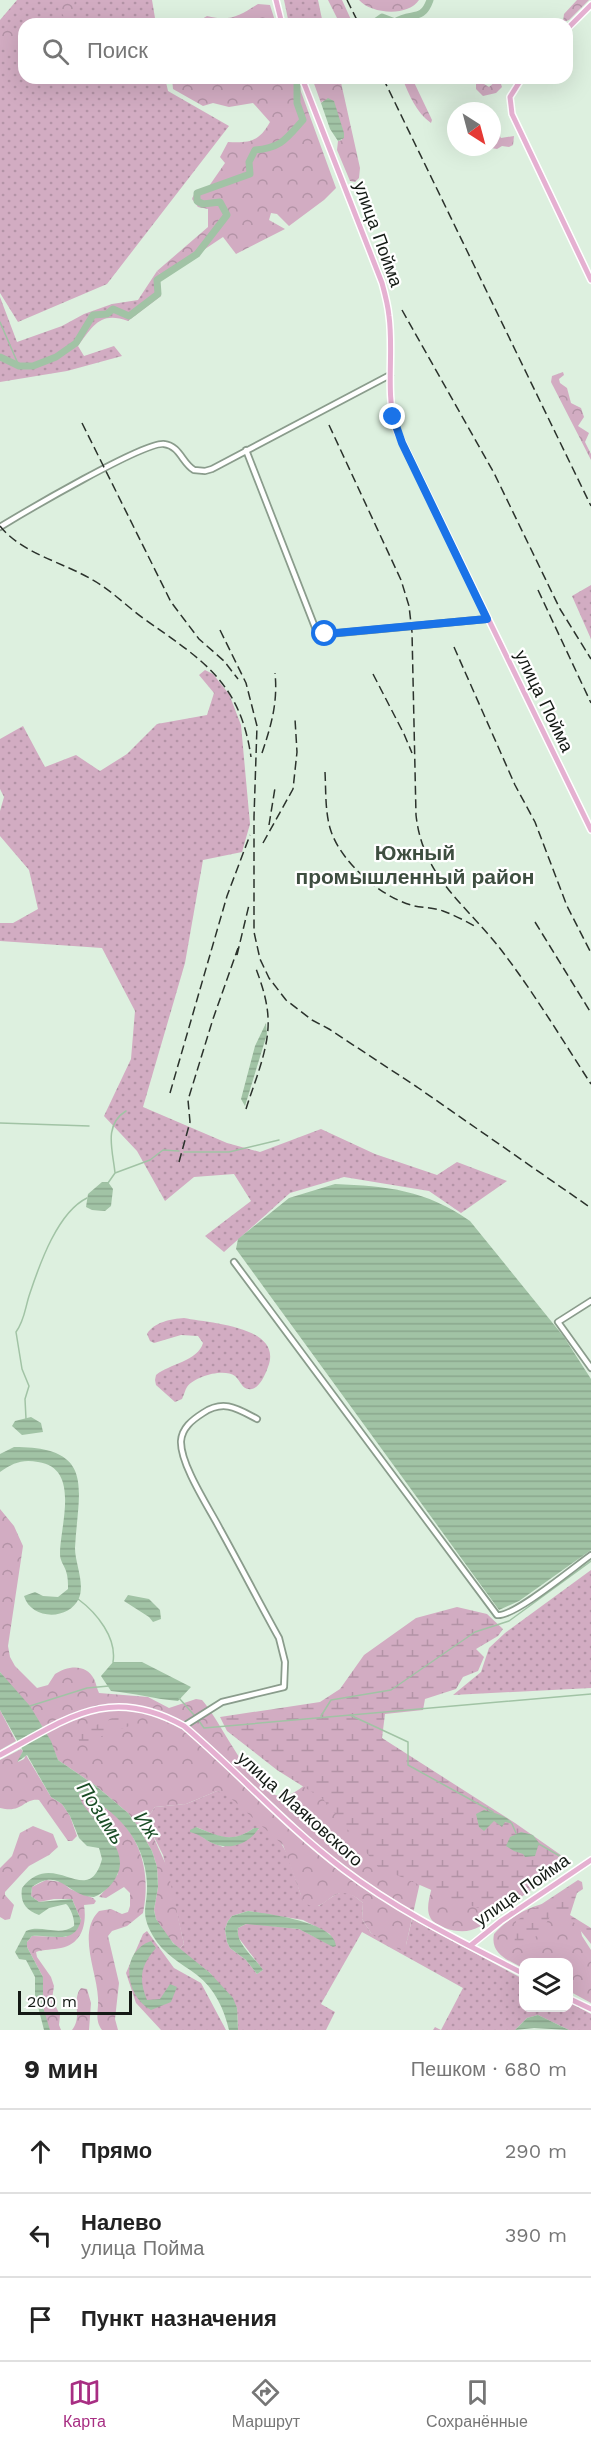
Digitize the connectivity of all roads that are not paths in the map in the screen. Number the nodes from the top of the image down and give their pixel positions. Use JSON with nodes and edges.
{"nodes":[{"id":1,"x":276,"y":0,"type":"edge"},
{"id":2,"x":591,"y":5,"type":"edge"},
{"id":3,"x":280,"y":18,"type":"edge"},
{"id":4,"x":573,"y":22,"type":"edge"},
{"id":5,"x":304,"y":84,"type":"edge"},
{"id":6,"x":518,"y":84,"type":"edge"},
{"id":7,"x":591,"y":280,"type":"edge"},
{"id":8,"x":390,"y":375,"type":"junction"},
{"id":9,"x":246,"y":450,"type":"junction"},
{"id":10,"x":0,"y":527,"type":"edge"},
{"id":11,"x":487,"y":619,"type":"junction"},
{"id":12,"x":591,"y":830,"type":"edge"},
{"id":13,"x":234,"y":1262,"type":"dead end"},
{"id":14,"x":591,"y":1301,"type":"edge"},
{"id":15,"x":591,"y":1368,"type":"edge"},
{"id":16,"x":257,"y":1419,"type":"dead end"},
{"id":17,"x":591,"y":1555,"type":"edge"},
{"id":18,"x":184,"y":1726,"type":"junction"},
{"id":19,"x":0,"y":1755,"type":"edge"},
{"id":20,"x":591,"y":1860,"type":"edge"},
{"id":21,"x":470,"y":1946,"type":"junction"},
{"id":22,"x":519,"y":1971,"type":"edge"},
{"id":23,"x":573,"y":2000,"type":"edge"},
{"id":24,"x":591,"y":2009,"type":"edge"}],
"edges":[{"from":1,"to":3,"type":"main road"},
{"from":2,"to":4,"type":"main road"},
{"from":5,"to":8,"type":"main road","name":"улица Пойма"},
{"from":6,"to":7,"type":"main road"},
{"from":8,"to":9,"type":"street"},
{"from":8,"to":11,"type":"main road","name":"улица Пойма"},
{"from":9,"to":10,"type":"street"},
{"from":9,"to":11,"type":"street"},
{"from":11,"to":12,"type":"main road","name":"улица Пойма"},
{"from":13,"to":17,"type":"street"},
{"from":14,"to":15,"type":"street"},
{"from":16,"to":18,"type":"street"},
{"from":18,"to":19,"type":"main road","name":"улица Маяковского"},
{"from":18,"to":21,"type":"main road","name":"улица Маяковского"},
{"from":20,"to":21,"type":"main road","name":"улица Пойма"},
{"from":21,"to":22,"type":"main road","name":"улица Маяковского"},
{"from":23,"to":24,"type":"main road"}]}
